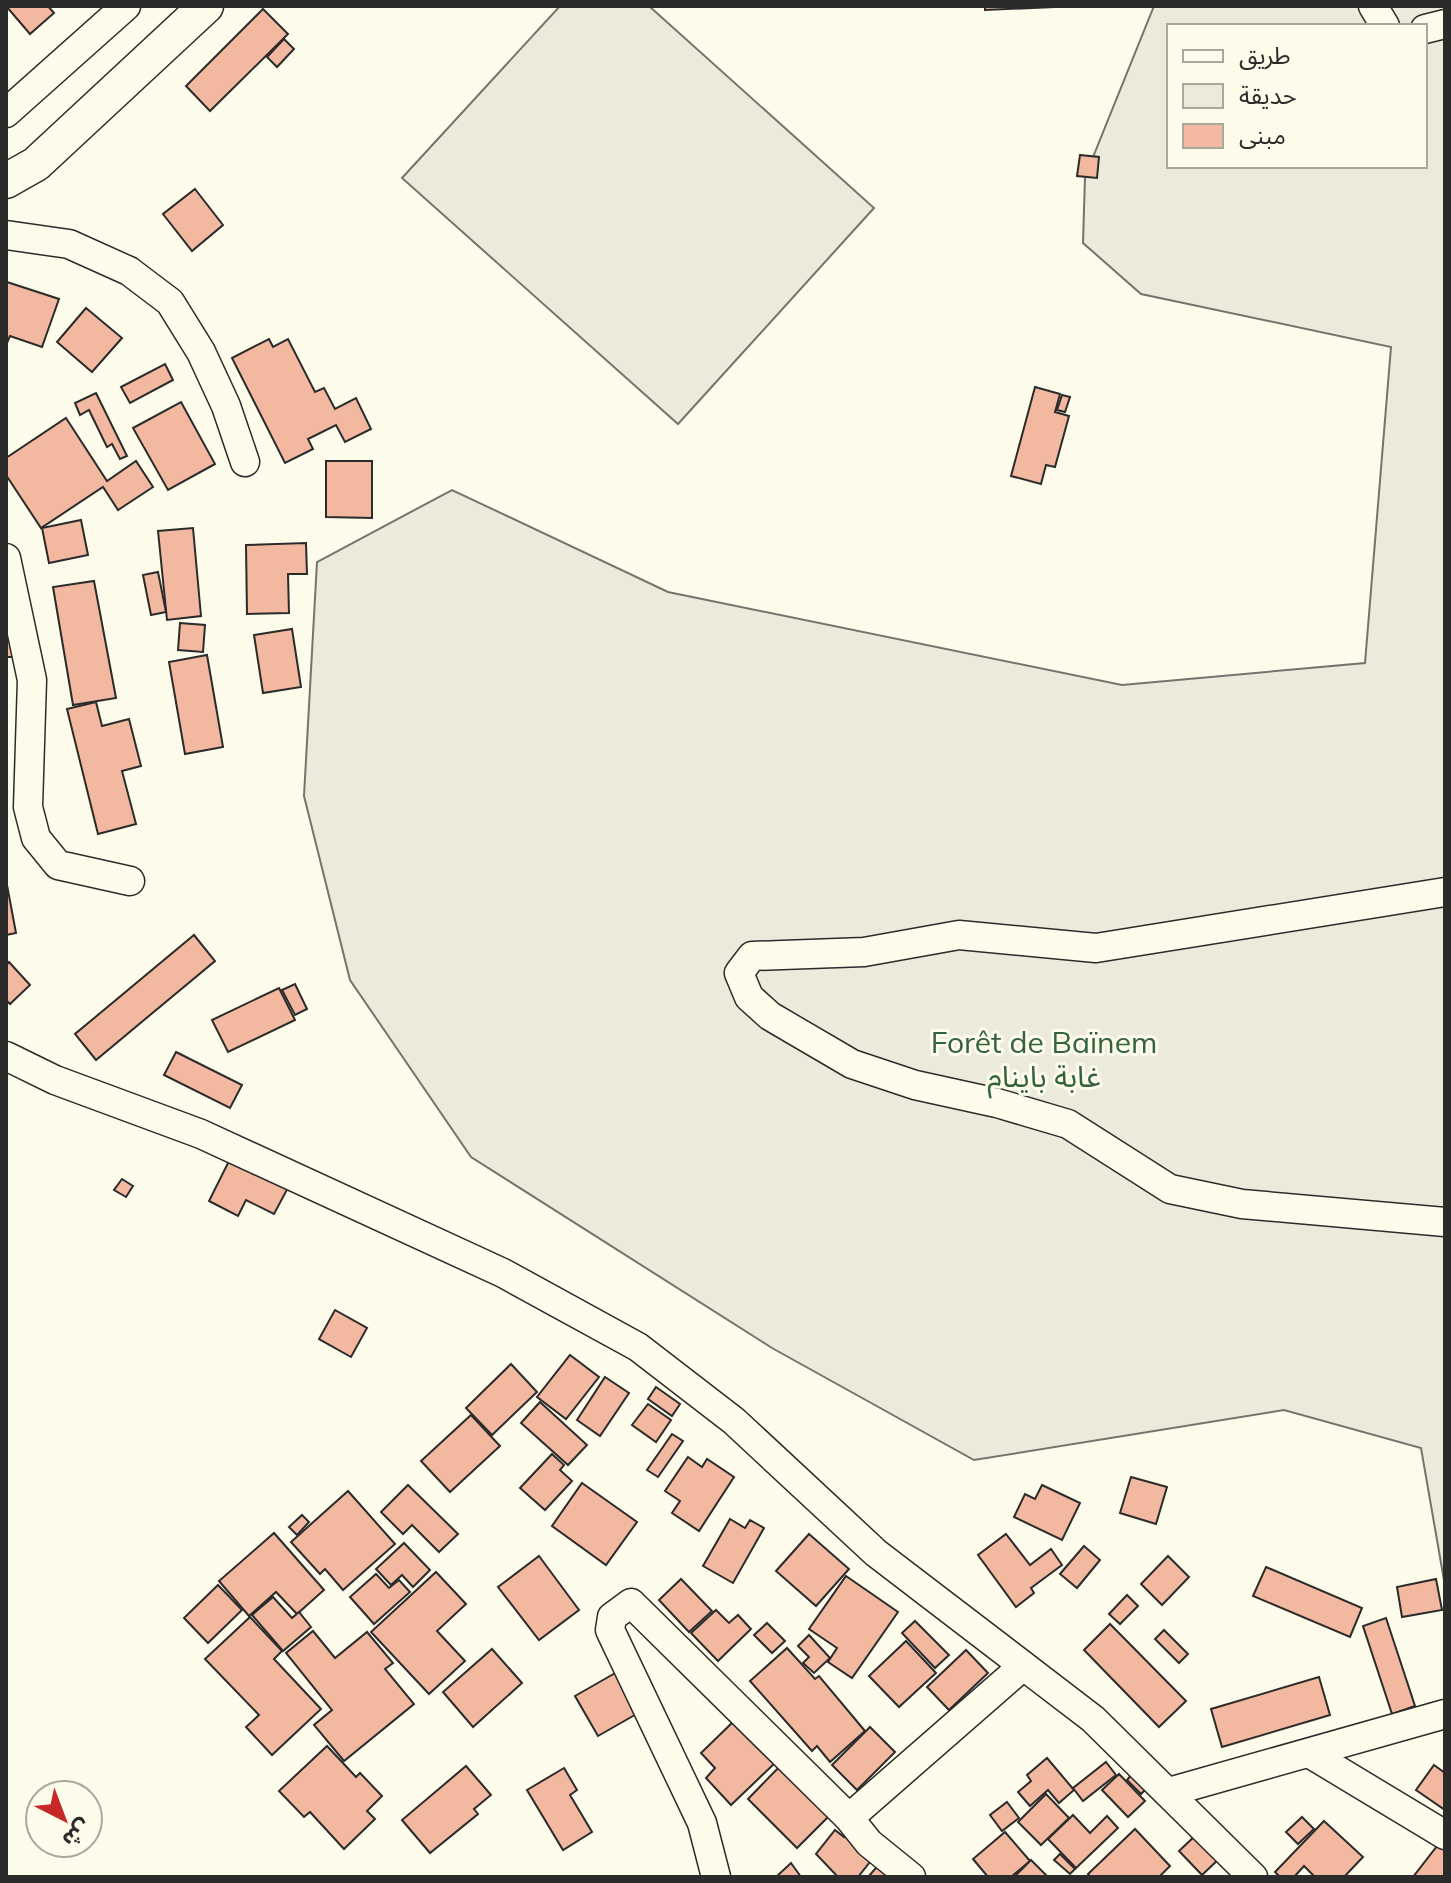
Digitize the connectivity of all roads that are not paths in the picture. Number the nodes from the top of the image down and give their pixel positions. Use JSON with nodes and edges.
{"nodes":[{"id":1,"x":126,"y":6,"type":"edge"},
{"id":2,"x":206,"y":6,"type":"edge"},
{"id":3,"x":1373,"y":6,"type":"edge"},
{"id":4,"x":1384,"y":24,"type":"edge"},
{"id":5,"x":6,"y":113,"type":"edge"},
{"id":6,"x":6,"y":181,"type":"edge"},
{"id":7,"x":6,"y":235,"type":"edge"},
{"id":8,"x":245,"y":462,"type":"dead end"},
{"id":9,"x":6,"y":558,"type":"edge"},
{"id":10,"x":130,"y":881,"type":"dead end"},
{"id":11,"x":1445,"y":892,"type":"edge"},
{"id":12,"x":6,"y":1056,"type":"edge"},
{"id":13,"x":1445,"y":1222,"type":"edge"},
{"id":14,"x":1023,"y":1666,"type":"junction"},
{"id":15,"x":1445,"y":1714,"type":"edge"},
{"id":16,"x":1309,"y":1753,"type":"junction"},
{"id":17,"x":1169,"y":1792,"type":"junction"},
{"id":18,"x":849,"y":1818,"type":"junction"},
{"id":19,"x":1445,"y":1835,"type":"edge"},
{"id":20,"x":716,"y":1877,"type":"edge"},
{"id":21,"x":911,"y":1877,"type":"edge"},
{"id":22,"x":1253,"y":1877,"type":"edge"}],
"edges":[{"from":1,"to":5,"type":"street"},
{"from":2,"to":6,"type":"main road"},
{"from":3,"to":4,"type":"street"},
{"from":7,"to":8,"type":"street"},
{"from":9,"to":10,"type":"street"},
{"from":11,"to":13,"type":"street"},
{"from":12,"to":14,"type":"street"},
{"from":14,"to":17,"type":"street"},
{"from":14,"to":18,"type":"street"},
{"from":15,"to":16,"type":"street"},
{"from":16,"to":17,"type":"street"},
{"from":16,"to":19,"type":"street"},
{"from":17,"to":22,"type":"street"},
{"from":18,"to":20,"type":"street"},
{"from":18,"to":21,"type":"street"}]}
